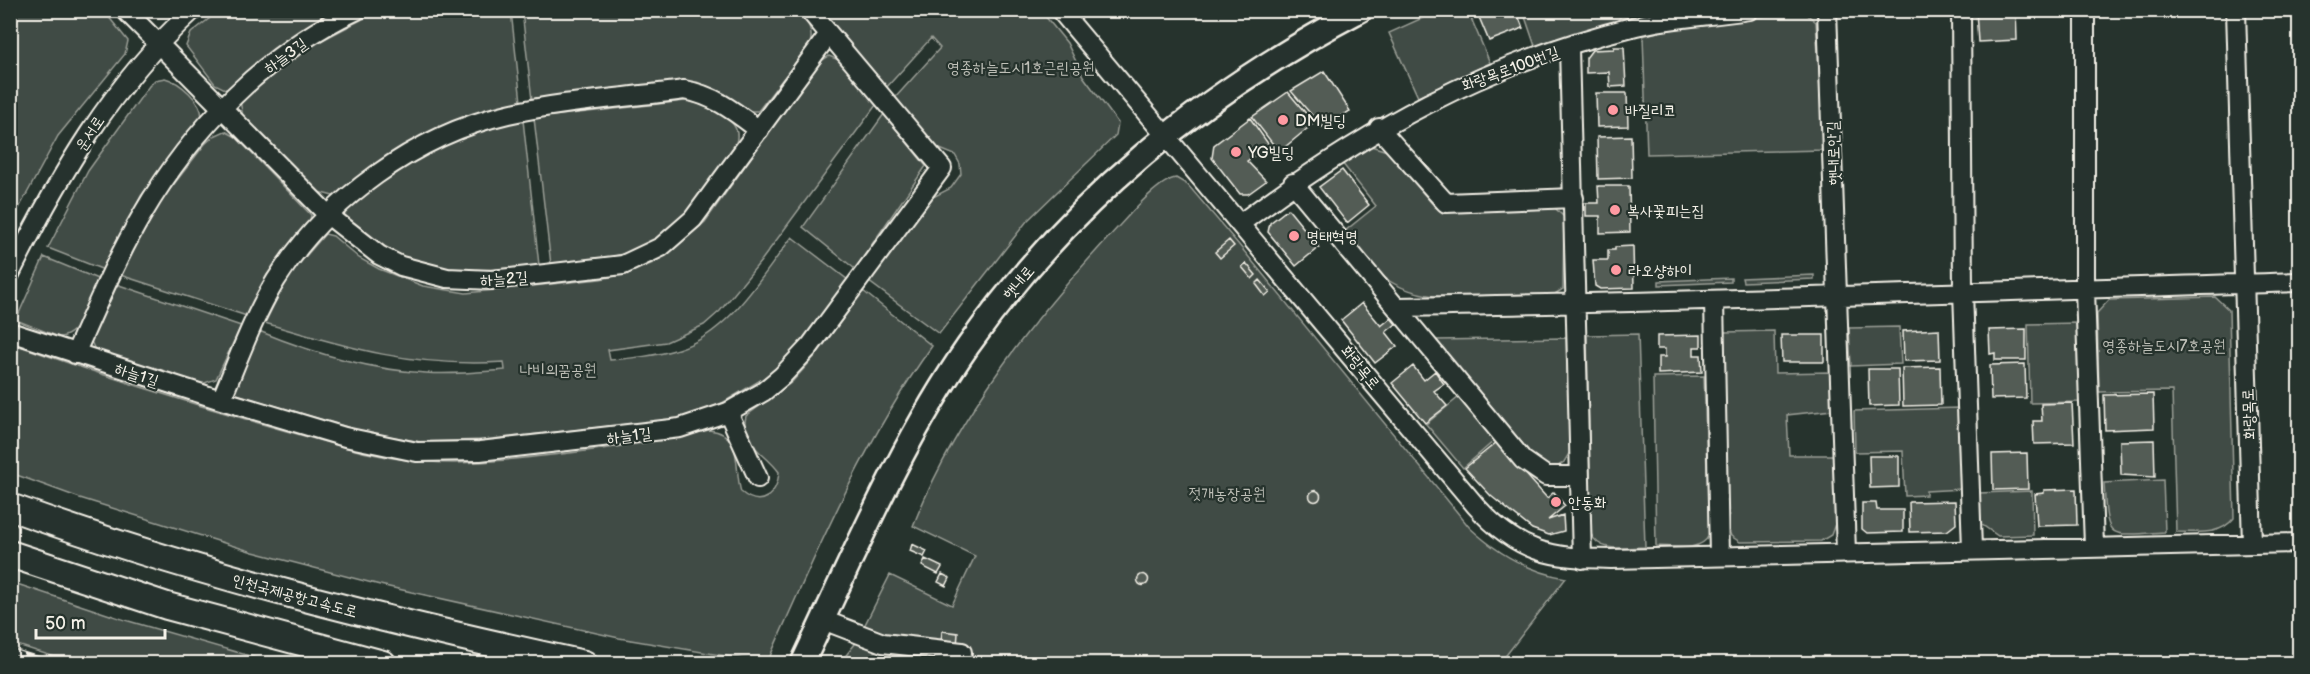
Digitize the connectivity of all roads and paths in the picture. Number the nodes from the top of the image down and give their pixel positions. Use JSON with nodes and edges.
{"nodes":[{"id":1,"x":125,"y":10,"type":"edge"},
{"id":2,"x":193,"y":10,"type":"edge"},
{"id":3,"x":357,"y":10,"type":"edge"},
{"id":4,"x":809,"y":10,"type":"edge"},
{"id":5,"x":1060,"y":10,"type":"edge"},
{"id":6,"x":1360,"y":10,"type":"edge"},
{"id":7,"x":1749,"y":10,"type":"edge"},
{"id":8,"x":1827,"y":10,"type":"edge"},
{"id":9,"x":1961,"y":10,"type":"edge"},
{"id":10,"x":2085,"y":10,"type":"edge"},
{"id":11,"x":2236,"y":10,"type":"edge"},
{"id":12,"x":1636,"y":18,"type":"edge"},
{"id":13,"x":829,"y":34,"type":"junction"},
{"id":14,"x":158,"y":45,"type":"junction"},
{"id":15,"x":1569,"y":47,"type":"junction"},
{"id":16,"x":222,"y":109,"type":"junction"},
{"id":17,"x":1379,"y":128,"type":"junction"},
{"id":18,"x":759,"y":130,"type":"junction"},
{"id":19,"x":1165,"y":136,"type":"junction"},
{"id":20,"x":1293,"y":183,"type":"junction"},
{"id":21,"x":1574,"y":198,"type":"junction"},
{"id":22,"x":328,"y":215,"type":"junction"},
{"id":23,"x":1241,"y":223,"type":"junction"},
{"id":24,"x":10,"y":274,"type":"edge"},
{"id":25,"x":2300,"y":282,"type":"edge"},
{"id":26,"x":2243,"y":284,"type":"junction"},
{"id":27,"x":2085,"y":290,"type":"junction"},
{"id":28,"x":1963,"y":291,"type":"junction"},
{"id":29,"x":1839,"y":295,"type":"junction"},
{"id":30,"x":1714,"y":300,"type":"junction"},
{"id":31,"x":1576,"y":304,"type":"junction"},
{"id":32,"x":1396,"y":307,"type":"junction"},
{"id":33,"x":10,"y":332,"type":"edge"},
{"id":34,"x":75,"y":354,"type":"junction"},
{"id":35,"x":221,"y":400,"type":"junction"},
{"id":36,"x":728,"y":412,"type":"junction"},
{"id":37,"x":1579,"y":476,"type":"junction"},
{"id":38,"x":758,"y":478,"type":"dead end"},
{"id":39,"x":10,"y":507,"type":"edge"},
{"id":40,"x":2300,"y":543,"type":"edge"},
{"id":41,"x":2252,"y":544,"type":"junction"},
{"id":42,"x":2094,"y":546,"type":"junction"},
{"id":43,"x":1972,"y":549,"type":"junction"},
{"id":44,"x":1846,"y":552,"type":"junction"},
{"id":45,"x":10,"y":554,"type":"edge"},
{"id":46,"x":1719,"y":556,"type":"junction"},
{"id":47,"x":1582,"y":559,"type":"junction"},
{"id":48,"x":823,"y":620,"type":"junction"},
{"id":49,"x":962,"y":652,"type":"dead end"},
{"id":50,"x":383,"y":663,"type":"edge"},
{"id":51,"x":584,"y":663,"type":"edge"},
{"id":52,"x":802,"y":663,"type":"edge"}],
"edges":[{"from":1,"to":14,"type":"street","name":"하늘2길"},
{"from":2,"to":14,"type":"street","name":"운서로"},
{"from":3,"to":16,"type":"street","name":"하늘3길"},
{"from":4,"to":13,"type":"street","name":"하늘1길"},
{"from":5,"to":19,"type":"street","name":"화랑목로"},
{"from":6,"to":19,"type":"main road","name":"햇내로"},
{"from":7,"to":12,"type":"street","name":"화랑목로100번길"},
{"from":8,"to":29,"type":"street","name":"햇내로안길"},
{"from":9,"to":28,"type":"street"},
{"from":10,"to":27,"type":"street"},
{"from":11,"to":26,"type":"street"},
{"from":12,"to":15,"type":"street","name":"화랑목로100번길"},
{"from":13,"to":18,"type":"street","name":"하늘2길"},
{"from":13,"to":36,"type":"street","name":"하늘1길"},
{"from":14,"to":16,"type":"street","name":"하늘2길"},
{"from":14,"to":24,"type":"street","name":"운서로"},
{"from":15,"to":17,"type":"street","name":"화랑목로100번길"},
{"from":15,"to":21,"type":"street"},
{"from":16,"to":22,"type":"street","name":"하늘2길"},
{"from":16,"to":34,"type":"street","name":"하늘3길"},
{"from":17,"to":20,"type":"street","name":"화랑목로100번길"},
{"from":17,"to":21,"type":"street"},
{"from":18,"to":22,"type":"street"},
{"from":18,"to":22,"type":"street","name":"하늘2길"},
{"from":19,"to":23,"type":"street","name":"화랑목로"},
{"from":19,"to":48,"type":"main road","name":"햇내로"},
{"from":20,"to":23,"type":"street","name":"화랑목로100번길"},
{"from":20,"to":32,"type":"street"},
{"from":21,"to":31,"type":"street"},
{"from":22,"to":35,"type":"street"},
{"from":23,"to":47,"type":"street","name":"화랑목로"},
{"from":25,"to":26,"type":"street"},
{"from":26,"to":27,"type":"street"},
{"from":26,"to":41,"type":"street","name":"화랑목로"},
{"from":27,"to":28,"type":"street"},
{"from":27,"to":42,"type":"street"},
{"from":28,"to":29,"type":"street"},
{"from":28,"to":43,"type":"street"},
{"from":29,"to":30,"type":"street"},
{"from":29,"to":44,"type":"street"},
{"from":30,"to":31,"type":"street"},
{"from":30,"to":46,"type":"street"},
{"from":31,"to":32,"type":"street"},
{"from":31,"to":37,"type":"street"},
{"from":32,"to":37,"type":"street"},
{"from":33,"to":34,"type":"street","name":"하늘1길"},
{"from":34,"to":35,"type":"street","name":"하늘1길"},
{"from":35,"to":36,"type":"street","name":"하늘1길"},
{"from":36,"to":38,"type":"street"},
{"from":37,"to":47,"type":"street"},
{"from":39,"to":51,"type":"highway","name":"인천국제공항고속도로"},
{"from":40,"to":41,"type":"street","name":"화랑목로"},
{"from":41,"to":42,"type":"street","name":"화랑목로"},
{"from":42,"to":43,"type":"street","name":"화랑목로"},
{"from":43,"to":44,"type":"street","name":"화랑목로"},
{"from":44,"to":46,"type":"street","name":"화랑목로"},
{"from":45,"to":50,"type":"highway"},
{"from":46,"to":47,"type":"street","name":"화랑목로"},
{"from":48,"to":49,"type":"street"},
{"from":48,"to":52,"type":"main road","name":"햇내로"}]}
